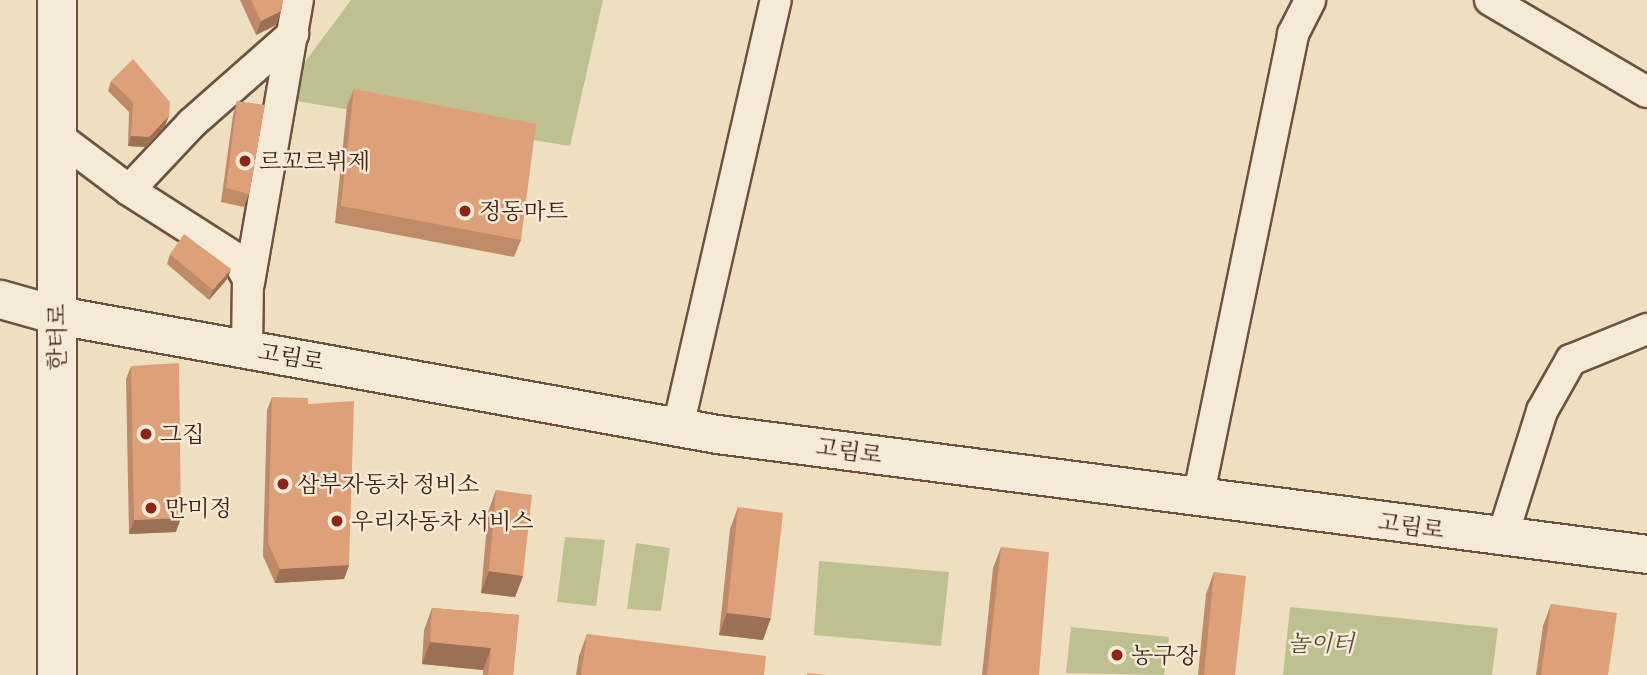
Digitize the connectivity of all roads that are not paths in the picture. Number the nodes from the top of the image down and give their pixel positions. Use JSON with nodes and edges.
{"nodes":[{"id":1,"x":57,"y":0,"type":"edge"},
{"id":2,"x":298,"y":0,"type":"edge"},
{"id":3,"x":776,"y":0,"type":"edge"},
{"id":4,"x":1310,"y":0,"type":"edge"},
{"id":5,"x":1490,"y":0,"type":"edge"},
{"id":6,"x":293,"y":34,"type":"junction"},
{"id":7,"x":1647,"y":92,"type":"edge"},
{"id":8,"x":57,"y":136,"type":"junction"},
{"id":9,"x":129,"y":190,"type":"junction"},
{"id":10,"x":249,"y":283,"type":"junction"},
{"id":11,"x":0,"y":299,"type":"edge"},
{"id":12,"x":57,"y":315,"type":"junction"},
{"id":13,"x":1647,"y":329,"type":"edge"},
{"id":14,"x":247,"y":349,"type":"junction"},
{"id":15,"x":678,"y":427,"type":"junction"},
{"id":16,"x":1198,"y":498,"type":"junction"},
{"id":17,"x":1502,"y":538,"type":"junction"},
{"id":18,"x":1647,"y":554,"type":"edge"},
{"id":19,"x":57,"y":675,"type":"edge"}],
"edges":[{"from":1,"to":8,"type":"main road","name":"한터로"},
{"from":2,"to":6,"type":"street"},
{"from":3,"to":15,"type":"street"},
{"from":4,"to":16,"type":"street"},
{"from":5,"to":7,"type":"street"},
{"from":6,"to":9,"type":"street"},
{"from":6,"to":10,"type":"street"},
{"from":8,"to":9,"type":"street"},
{"from":8,"to":12,"type":"main road","name":"한터로"},
{"from":9,"to":10,"type":"street"},
{"from":10,"to":14,"type":"street"},
{"from":11,"to":12,"type":"street","name":"고림로"},
{"from":12,"to":14,"type":"street","name":"고림로"},
{"from":12,"to":19,"type":"main road","name":"한터로"},
{"from":13,"to":17,"type":"street"},
{"from":14,"to":15,"type":"street","name":"고림로"},
{"from":15,"to":16,"type":"street","name":"고림로"},
{"from":16,"to":17,"type":"street","name":"고림로"},
{"from":17,"to":18,"type":"street","name":"고림로"}]}
